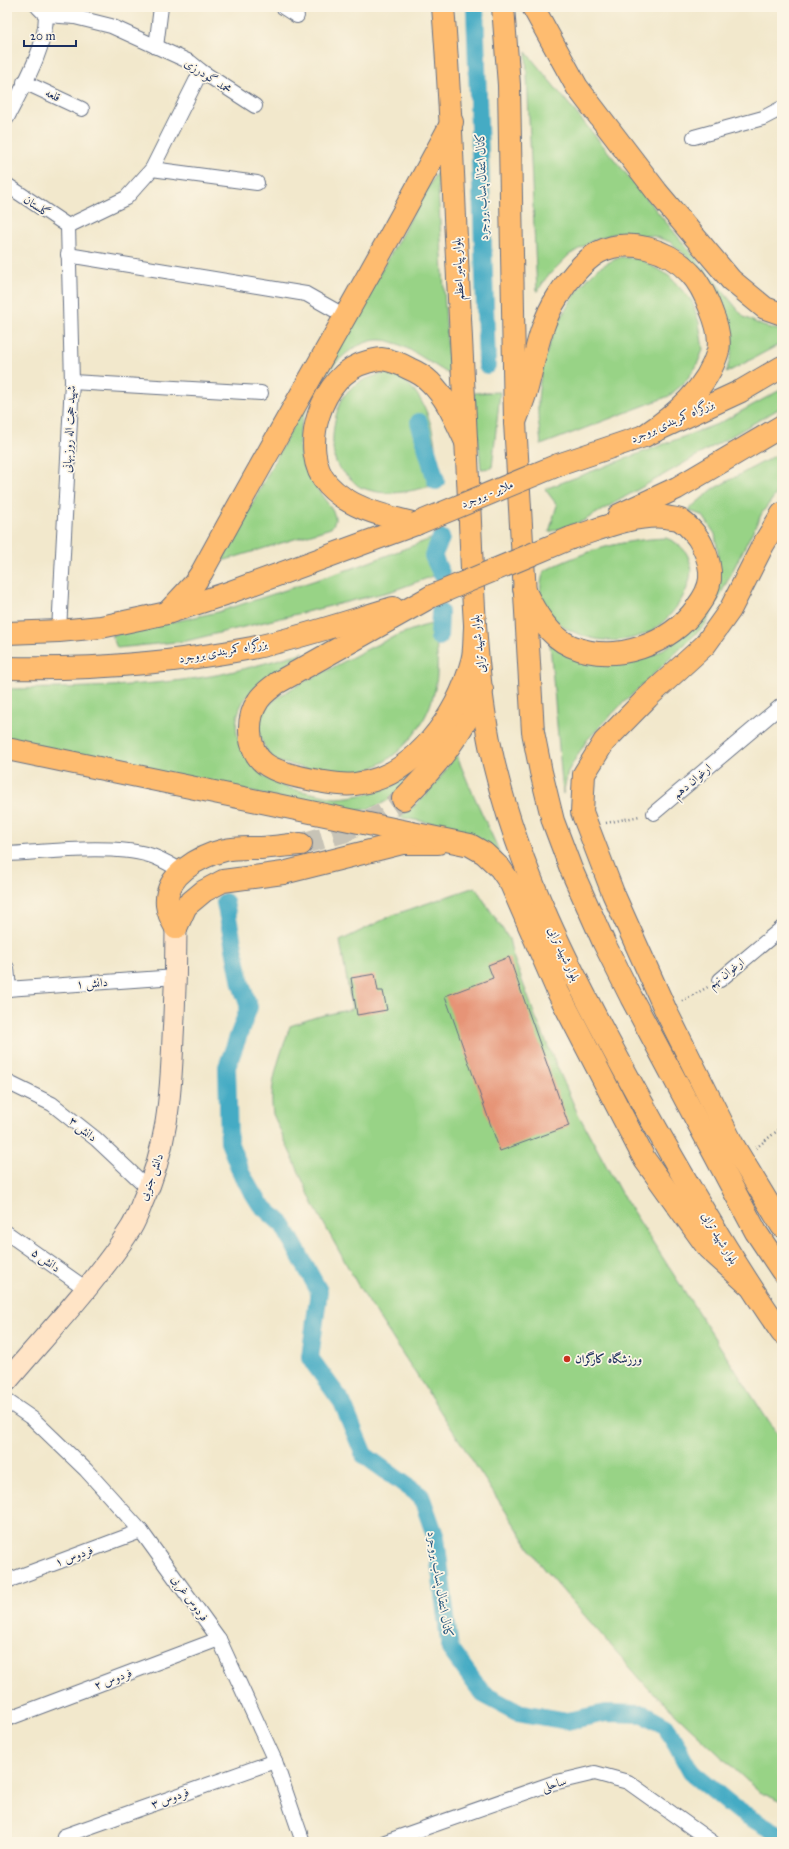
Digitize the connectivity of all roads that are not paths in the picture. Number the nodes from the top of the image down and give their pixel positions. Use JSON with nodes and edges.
{"nodes":[{"id":1,"x":161,"y":7,"type":"edge"},
{"id":2,"x":284,"y":7,"type":"edge"},
{"id":3,"x":443,"y":7,"type":"edge"},
{"id":4,"x":503,"y":7,"type":"edge"},
{"id":5,"x":533,"y":7,"type":"edge"},
{"id":6,"x":42,"y":11,"type":"edge"},
{"id":7,"x":297,"y":16,"type":"dead end"},
{"id":8,"x":156,"y":46,"type":"junction"},
{"id":9,"x":200,"y":71,"type":"junction"},
{"id":10,"x":24,"y":82,"type":"junction"},
{"id":11,"x":255,"y":106,"type":"dead end"},
{"id":12,"x":782,"y":108,"type":"edge"},
{"id":13,"x":82,"y":109,"type":"dead end"},
{"id":14,"x":7,"y":118,"type":"edge"},
{"id":15,"x":452,"y":122,"type":"junction"},
{"id":16,"x":694,"y":137,"type":"dead end"},
{"id":17,"x":152,"y":169,"type":"junction"},
{"id":18,"x":258,"y":183,"type":"dead end"},
{"id":19,"x":7,"y":185,"type":"edge"},
{"id":20,"x":68,"y":226,"type":"junction"},
{"id":21,"x":68,"y":255,"type":"junction"},
{"id":22,"x":782,"y":314,"type":"edge"},
{"id":23,"x":345,"y":316,"type":"junction"},
{"id":24,"x":782,"y":366,"type":"edge"},
{"id":25,"x":72,"y":382,"type":"junction"},
{"id":26,"x":261,"y":393,"type":"dead end"},
{"id":27,"x":515,"y":422,"type":"junction"},
{"id":28,"x":782,"y":426,"type":"edge"},
{"id":29,"x":644,"y":436,"type":"junction"},
{"id":30,"x":466,"y":442,"type":"junction"},
{"id":31,"x":558,"y":465,"type":"joint"},
{"id":32,"x":782,"y":514,"type":"edge"},
{"id":33,"x":416,"y":524,"type":"junction"},
{"id":34,"x":470,"y":530,"type":"joint"},
{"id":35,"x":571,"y":538,"type":"junction"},
{"id":36,"x":524,"y":589,"type":"junction"},
{"id":37,"x":432,"y":596,"type":"junction"},
{"id":38,"x":167,"y":613,"type":"junction"},
{"id":39,"x":475,"y":628,"type":"junction"},
{"id":40,"x":59,"y":631,"type":"junction"},
{"id":41,"x":7,"y":633,"type":"edge"},
{"id":42,"x":7,"y":668,"type":"edge"},
{"id":43,"x":482,"y":690,"type":"junction"},
{"id":44,"x":782,"y":705,"type":"edge"},
{"id":45,"x":7,"y":749,"type":"edge"},
{"id":46,"x":403,"y":799,"type":"tunnel mouth"},
{"id":47,"x":654,"y":813,"type":"road end"},
{"id":48,"x":301,"y":844,"type":"tunnel mouth"},
{"id":49,"x":470,"y":845,"type":"junction"},
{"id":50,"x":7,"y":854,"type":"edge"},
{"id":51,"x":182,"y":871,"type":"junction"},
{"id":52,"x":176,"y":928,"type":"junction"},
{"id":53,"x":782,"y":928,"type":"edge"},
{"id":54,"x":7,"y":968,"type":"edge"},
{"id":55,"x":176,"y":976,"type":"junction"},
{"id":56,"x":720,"y":980,"type":"road end"},
{"id":57,"x":8,"y":989,"type":"edge"},
{"id":58,"x":7,"y":1082,"type":"edge"},
{"id":59,"x":149,"y":1189,"type":"junction"},
{"id":60,"x":782,"y":1226,"type":"edge"},
{"id":61,"x":7,"y":1233,"type":"edge"},
{"id":62,"x":782,"y":1271,"type":"edge"},
{"id":63,"x":749,"y":1285,"type":"junction"},
{"id":64,"x":85,"y":1288,"type":"junction"},
{"id":65,"x":782,"y":1333,"type":"edge"},
{"id":66,"x":7,"y":1381,"type":"edge"},
{"id":67,"x":7,"y":1402,"type":"edge"},
{"id":68,"x":141,"y":1531,"type":"junction"},
{"id":69,"x":7,"y":1581,"type":"edge"},
{"id":70,"x":219,"y":1639,"type":"junction"},
{"id":71,"x":7,"y":1719,"type":"edge"},
{"id":72,"x":275,"y":1761,"type":"junction"},
{"id":73,"x":64,"y":1836,"type":"dead end"},
{"id":74,"x":303,"y":1842,"type":"edge"},
{"id":75,"x":385,"y":1842,"type":"edge"},
{"id":76,"x":712,"y":1842,"type":"edge"}],
"edges":[{"from":1,"to":8,"type":"street"},
{"from":2,"to":7,"type":"street"},
{"from":3,"to":15,"type":"main road","name":"بلوار پیامبر اعظم"},
{"from":4,"to":27,"type":"main road"},
{"from":5,"to":22,"type":"main road"},
{"from":6,"to":8,"type":"street","name":"محمد گودرزی"},
{"from":6,"to":10,"type":"street"},
{"from":8,"to":9,"type":"street","name":"محمد گودرزی"},
{"from":9,"to":11,"type":"street","name":"محمد گودرزی"},
{"from":9,"to":17,"type":"street"},
{"from":10,"to":13,"type":"street","name":"قلعه"},
{"from":10,"to":14,"type":"street"},
{"from":12,"to":16,"type":"street"},
{"from":15,"to":23,"type":"main road"},
{"from":15,"to":30,"type":"main road","name":"بلوار پیامبر اعظم"},
{"from":17,"to":18,"type":"street"},
{"from":17,"to":20,"type":"street"},
{"from":19,"to":20,"type":"street","name":"گلستان"},
{"from":20,"to":21,"type":"street","name":"شهید حجت اله روزبهانی"},
{"from":21,"to":23,"type":"street"},
{"from":21,"to":25,"type":"street","name":"شهید حجت اله روزبهانی"},
{"from":23,"to":38,"type":"main road"},
{"from":24,"to":29,"type":"main road","name":"بزرگراه کمربندی بروجرد"},
{"from":25,"to":26,"type":"street"},
{"from":25,"to":40,"type":"street","name":"شهید حجت اله روزبهانی"},
{"from":27,"to":29,"type":"main road"},
{"from":27,"to":36,"type":"main road"},
{"from":28,"to":35,"type":"main road"},
{"from":29,"to":31,"type":"main road","name":"بزرگراه کمربندی بروجرد"},
{"from":30,"to":33,"type":"main road"},
{"from":30,"to":34,"type":"main road","name":"بلوار پیامبر اعظم"},
{"from":31,"to":33,"type":"main road","name":"ملایر - بروجرد","bridge":true},
{"from":32,"to":60,"type":"main road"},
{"from":33,"to":38,"type":"main road"},
{"from":34,"to":39,"type":"main road","name":"بلوار شهید ترابی"},
{"from":35,"to":36,"type":"main road"},
{"from":35,"to":37,"type":"main road","bridge":true},
{"from":36,"to":62,"type":"main road"},
{"from":37,"to":39,"type":"main road"},
{"from":37,"to":42,"type":"main road","name":"بزرگراه کمربندی بروجرد"},
{"from":38,"to":40,"type":"main road"},
{"from":39,"to":43,"type":"main road","name":"بلوار شهید ترابی"},
{"from":40,"to":41,"type":"main road"},
{"from":43,"to":46,"type":"main road"},
{"from":43,"to":63,"type":"main road","name":"بلوار شهید ترابی"},
{"from":44,"to":47,"type":"street","name":"ارغوان دهم"},
{"from":45,"to":49,"type":"main road"},
{"from":48,"to":51,"type":"main road"},
{"from":49,"to":52,"type":"main road"},
{"from":49,"to":63,"type":"main road"},
{"from":50,"to":51,"type":"street"},
{"from":51,"to":52,"type":"main road"},
{"from":52,"to":55,"type":"street","name":"دانش جنوبی"},
{"from":53,"to":56,"type":"street","name":"ارغوان نهم"},
{"from":54,"to":57,"type":"street"},
{"from":55,"to":57,"type":"street","name":"دانش ۱"},
{"from":55,"to":59,"type":"street","name":"دانش جنوبی"},
{"from":58,"to":59,"type":"street","name":"دانش ۳"},
{"from":59,"to":64,"type":"street","name":"دانش جنوبی"},
{"from":61,"to":64,"type":"street","name":"دانش ۵"},
{"from":63,"to":65,"type":"main road","name":"بلوار شهید ترابی"},
{"from":64,"to":66,"type":"street","name":"دانش جنوبی"},
{"from":67,"to":68,"type":"street","name":"فردوس غربی"},
{"from":68,"to":69,"type":"street","name":"فردوس ۱"},
{"from":68,"to":70,"type":"street","name":"فردوس غربی"},
{"from":70,"to":71,"type":"street","name":"فردوس ۲"},
{"from":70,"to":72,"type":"street","name":"فردوس غربی"},
{"from":72,"to":73,"type":"street","name":"فردوس ۳"},
{"from":72,"to":74,"type":"street","name":"فردوس غربی"},
{"from":75,"to":76,"type":"street","name":"ساحلی"}]}
